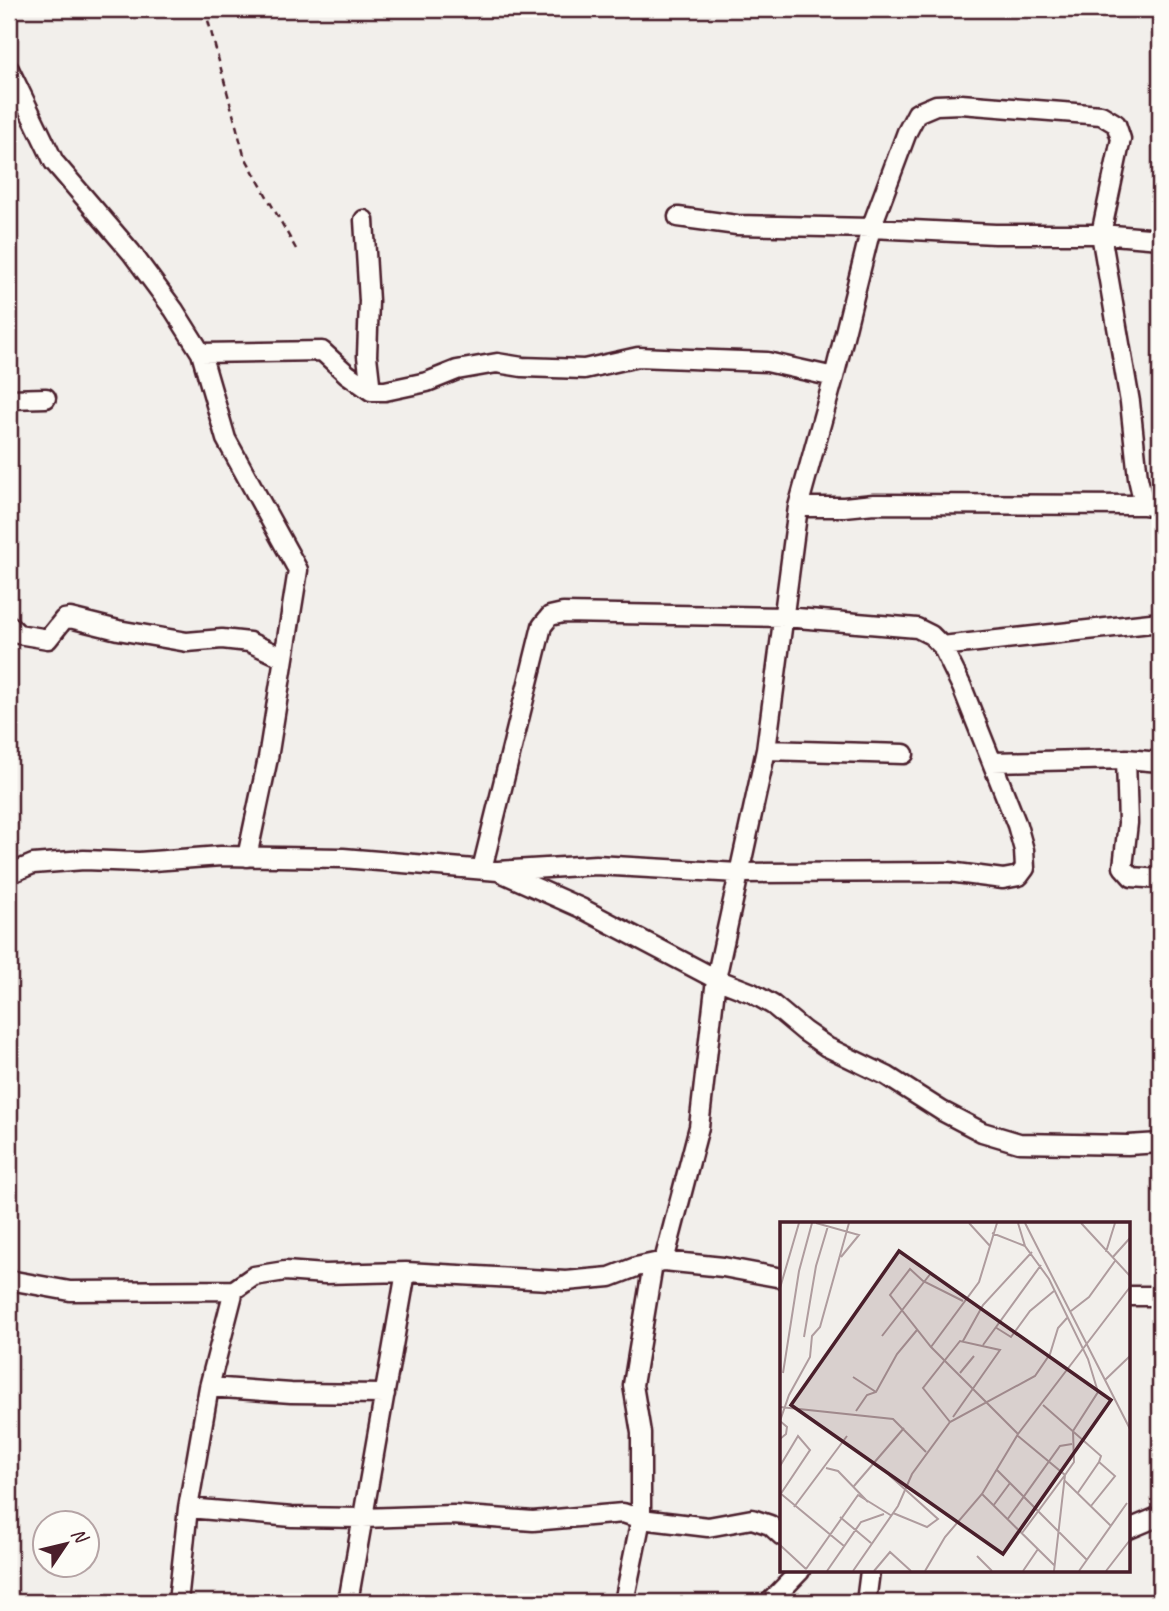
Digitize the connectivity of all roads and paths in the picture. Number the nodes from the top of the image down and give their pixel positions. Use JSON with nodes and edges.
{"nodes":[{"id":1,"x":205,"y":9,"type":"edge"},
{"id":2,"x":9,"y":69,"type":"edge"},
{"id":3,"x":678,"y":217,"type":"dead end"},
{"id":4,"x":364,"y":220,"type":"dead end"},
{"id":5,"x":871,"y":228,"type":"junction"},
{"id":6,"x":1101,"y":234,"type":"junction"},
{"id":7,"x":1160,"y":239,"type":"edge"},
{"id":8,"x":296,"y":249,"type":"dead end"},
{"id":9,"x":201,"y":353,"type":"junction"},
{"id":10,"x":834,"y":377,"type":"junction"},
{"id":11,"x":371,"y":391,"type":"junction"},
{"id":12,"x":46,"y":398,"type":"dead end"},
{"id":13,"x":9,"y":399,"type":"edge"},
{"id":14,"x":1152,"y":506,"type":"edge"},
{"id":15,"x":798,"y":507,"type":"junction"},
{"id":16,"x":785,"y":617,"type":"junction"},
{"id":17,"x":1160,"y":622,"type":"edge"},
{"id":18,"x":9,"y":625,"type":"edge"},
{"id":19,"x":942,"y":646,"type":"junction"},
{"id":20,"x":284,"y":659,"type":"junction"},
{"id":21,"x":766,"y":750,"type":"junction"},
{"id":22,"x":904,"y":754,"type":"dead end"},
{"id":23,"x":1126,"y":759,"type":"junction"},
{"id":24,"x":992,"y":762,"type":"junction"},
{"id":25,"x":1160,"y":762,"type":"edge"},
{"id":26,"x":247,"y":857,"type":"junction"},
{"id":27,"x":490,"y":870,"type":"junction"},
{"id":28,"x":9,"y":873,"type":"edge"},
{"id":29,"x":738,"y":873,"type":"junction"},
{"id":30,"x":1160,"y":879,"type":"edge"},
{"id":31,"x":716,"y":979,"type":"junction"},
{"id":32,"x":1160,"y":1143,"type":"edge"},
{"id":33,"x":658,"y":1263,"type":"junction"},
{"id":34,"x":406,"y":1272,"type":"junction"},
{"id":35,"x":780,"y":1278,"type":"edge"},
{"id":36,"x":9,"y":1280,"type":"edge"},
{"id":37,"x":234,"y":1290,"type":"junction"},
{"id":38,"x":1130,"y":1296,"type":"edge"},
{"id":39,"x":1160,"y":1296,"type":"edge"},
{"id":40,"x":209,"y":1387,"type":"junction"},
{"id":41,"x":385,"y":1394,"type":"junction"},
{"id":42,"x":188,"y":1508,"type":"junction"},
{"id":43,"x":1160,"y":1516,"type":"edge"},
{"id":44,"x":363,"y":1518,"type":"junction"},
{"id":45,"x":641,"y":1519,"type":"junction"},
{"id":46,"x":1130,"y":1529,"type":"edge"},
{"id":47,"x":780,"y":1534,"type":"edge"},
{"id":48,"x":799,"y":1572,"type":"edge"},
{"id":49,"x":870,"y":1572,"type":"edge"},
{"id":50,"x":178,"y":1602,"type":"edge"},
{"id":51,"x":348,"y":1602,"type":"edge"},
{"id":52,"x":624,"y":1602,"type":"edge"},
{"id":53,"x":770,"y":1602,"type":"edge"},
{"id":54,"x":866,"y":1602,"type":"edge"}],
"edges":[{"from":1,"to":8,"type":"path"},
{"from":2,"to":9,"type":"street"},
{"from":3,"to":5,"type":"street"},
{"from":4,"to":11,"type":"street"},
{"from":5,"to":6,"type":"street"},
{"from":5,"to":6,"type":"street"},
{"from":5,"to":10,"type":"street"},
{"from":6,"to":7,"type":"street"},
{"from":6,"to":14,"type":"street"},
{"from":9,"to":11,"type":"street"},
{"from":9,"to":20,"type":"street"},
{"from":10,"to":11,"type":"street"},
{"from":10,"to":15,"type":"street"},
{"from":12,"to":13,"type":"street"},
{"from":14,"to":15,"type":"street"},
{"from":15,"to":16,"type":"street"},
{"from":16,"to":19,"type":"street"},
{"from":16,"to":21,"type":"street"},
{"from":16,"to":27,"type":"street"},
{"from":17,"to":19,"type":"street"},
{"from":18,"to":20,"type":"street"},
{"from":19,"to":24,"type":"street"},
{"from":20,"to":26,"type":"street"},
{"from":21,"to":22,"type":"street"},
{"from":21,"to":29,"type":"street"},
{"from":23,"to":24,"type":"street"},
{"from":23,"to":25,"type":"street"},
{"from":23,"to":30,"type":"street"},
{"from":24,"to":29,"type":"street"},
{"from":26,"to":27,"type":"street"},
{"from":26,"to":28,"type":"street"},
{"from":27,"to":29,"type":"street"},
{"from":27,"to":31,"type":"street"},
{"from":29,"to":31,"type":"street"},
{"from":31,"to":32,"type":"street"},
{"from":31,"to":33,"type":"street"},
{"from":33,"to":34,"type":"street"},
{"from":33,"to":35,"type":"street"},
{"from":33,"to":45,"type":"street"},
{"from":34,"to":37,"type":"street"},
{"from":34,"to":41,"type":"street"},
{"from":36,"to":37,"type":"street"},
{"from":37,"to":40,"type":"street"},
{"from":38,"to":39,"type":"street"},
{"from":40,"to":41,"type":"street"},
{"from":40,"to":42,"type":"street"},
{"from":41,"to":44,"type":"street"},
{"from":42,"to":44,"type":"street"},
{"from":42,"to":50,"type":"street"},
{"from":43,"to":46,"type":"street"},
{"from":44,"to":45,"type":"street"},
{"from":44,"to":51,"type":"street"},
{"from":45,"to":47,"type":"street"},
{"from":45,"to":52,"type":"street"},
{"from":48,"to":53,"type":"street"},
{"from":49,"to":54,"type":"street"}]}
